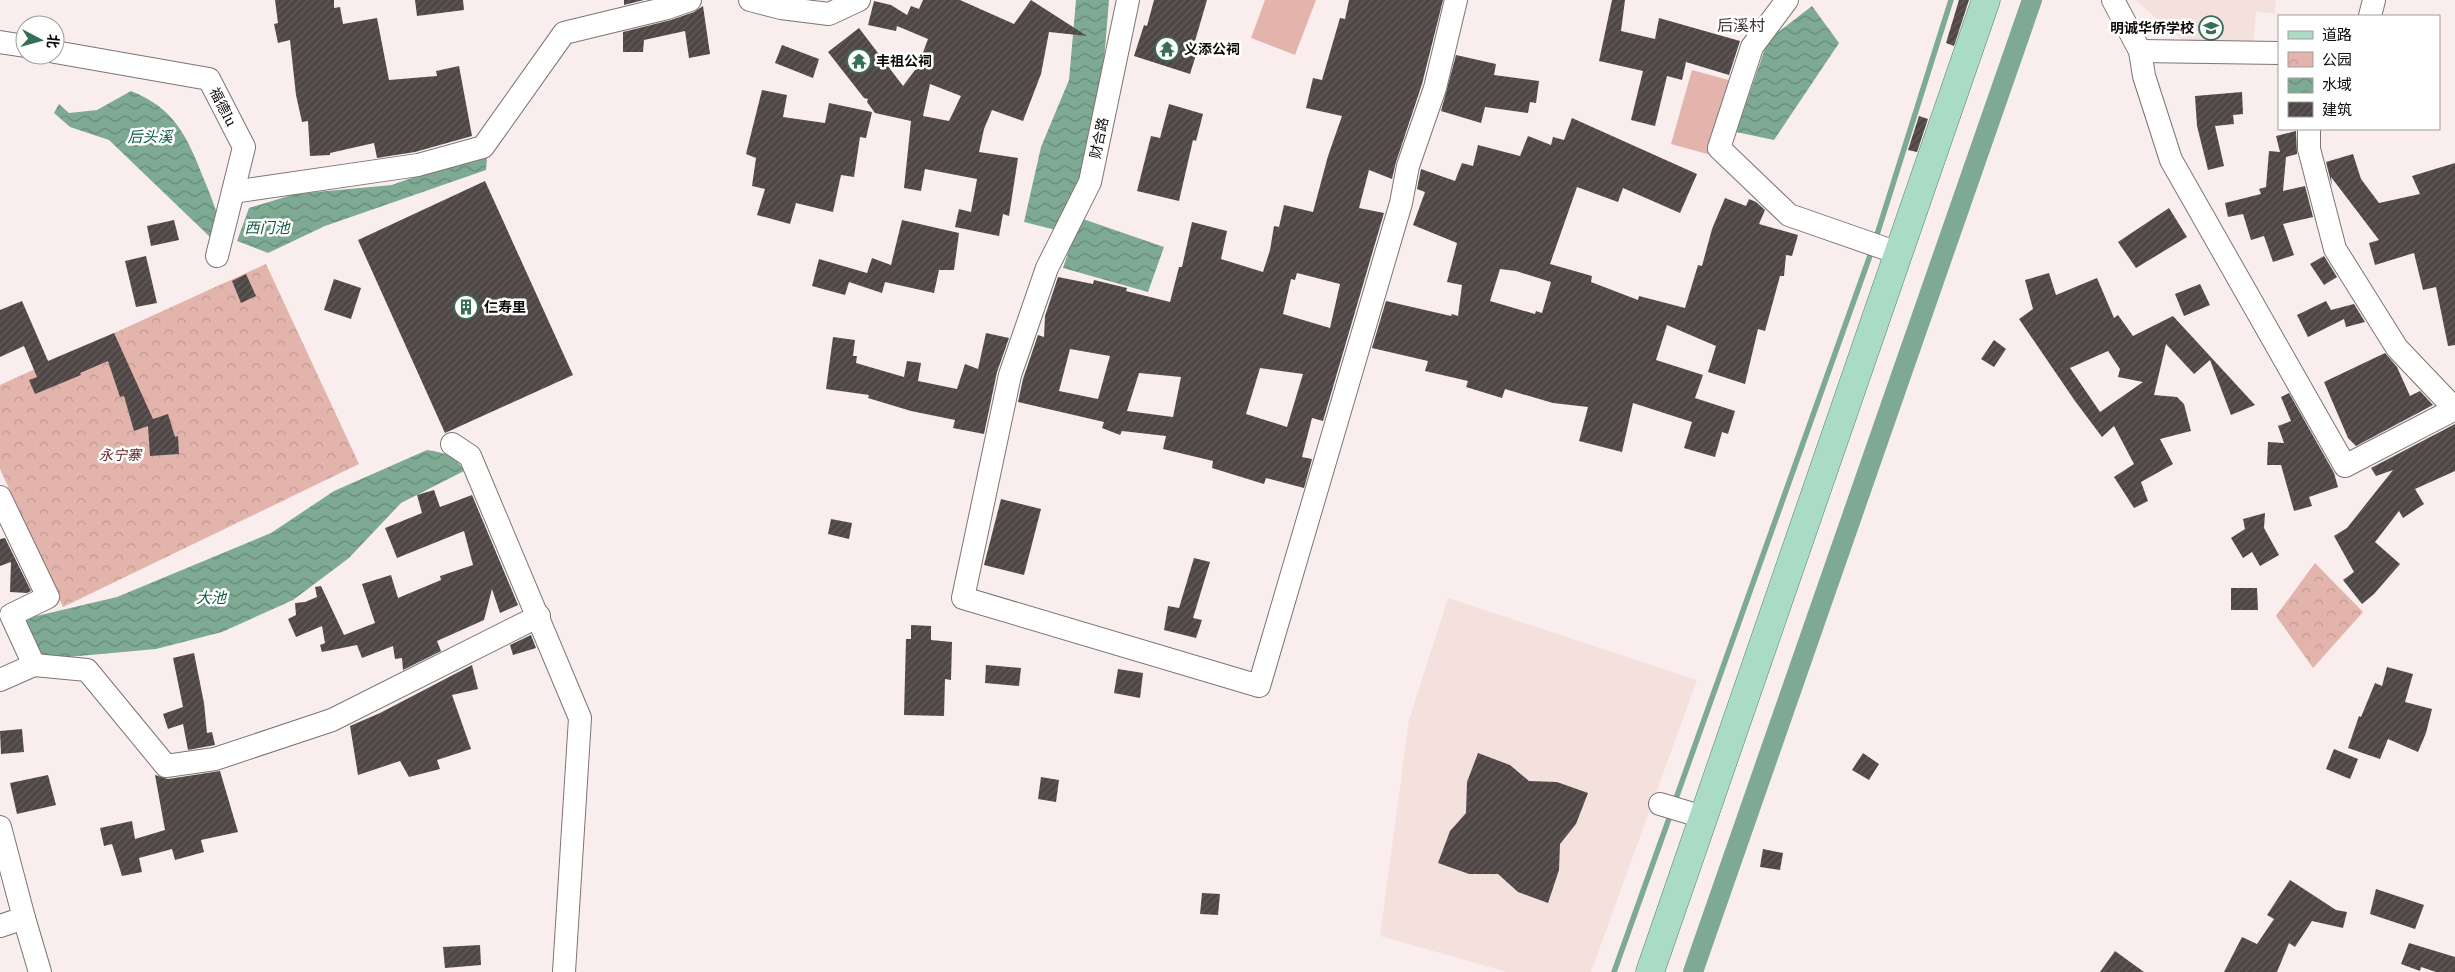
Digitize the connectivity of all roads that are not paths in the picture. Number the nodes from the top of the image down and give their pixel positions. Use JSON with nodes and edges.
{"nodes":[{"id":1,"x":690,"y":0,"type":"edge"},
{"id":2,"x":750,"y":0,"type":"edge"},
{"id":3,"x":859,"y":0,"type":"edge"},
{"id":4,"x":1128,"y":0,"type":"edge"},
{"id":5,"x":1456,"y":0,"type":"edge"},
{"id":6,"x":1788,"y":0,"type":"edge"},
{"id":7,"x":1986,"y":0,"type":"edge"},
{"id":8,"x":2113,"y":0,"type":"edge"},
{"id":9,"x":2374,"y":0,"type":"edge"},
{"id":10,"x":2370,"y":15,"type":"edge"},
{"id":11,"x":0,"y":42,"type":"edge"},
{"id":12,"x":15,"y":44,"type":"edge"},
{"id":13,"x":2140,"y":51,"type":"junction"},
{"id":14,"x":2278,"y":53,"type":"edge"},
{"id":15,"x":65,"y":54,"type":"edge"},
{"id":16,"x":2309,"y":130,"type":"edge"},
{"id":17,"x":233,"y":192,"type":"junction"},
{"id":18,"x":1892,"y":251,"type":"junction"},
{"id":19,"x":217,"y":256,"type":"dead end"},
{"id":20,"x":2455,"y":409,"type":"edge"},
{"id":21,"x":452,"y":444,"type":"dead end"},
{"id":22,"x":0,"y":497,"type":"edge"},
{"id":23,"x":539,"y":616,"type":"junction"},
{"id":24,"x":34,"y":665,"type":"junction"},
{"id":25,"x":0,"y":680,"type":"edge"},
{"id":26,"x":1660,"y":804,"type":"dead end"},
{"id":27,"x":1694,"y":814,"type":"junction"},
{"id":28,"x":0,"y":827,"type":"edge"},
{"id":29,"x":24,"y":918,"type":"junction"},
{"id":30,"x":0,"y":926,"type":"edge"},
{"id":31,"x":40,"y":972,"type":"edge"},
{"id":32,"x":564,"y":972,"type":"edge"},
{"id":33,"x":1650,"y":972,"type":"edge"}],
"edges":[{"from":1,"to":17,"type":"street"},
{"from":2,"to":3,"type":"street"},
{"from":4,"to":5,"type":"street","name":"财合路"},
{"from":6,"to":18,"type":"street"},
{"from":7,"to":18,"type":"main road"},
{"from":8,"to":13,"type":"street"},
{"from":9,"to":10,"type":"street"},
{"from":11,"to":12,"type":"street"},
{"from":13,"to":14,"type":"street"},
{"from":13,"to":20,"type":"street"},
{"from":15,"to":17,"type":"street","name":"福德lu"},
{"from":16,"to":20,"type":"street"},
{"from":17,"to":19,"type":"street","name":"福德lu"},
{"from":18,"to":27,"type":"main road"},
{"from":21,"to":23,"type":"street"},
{"from":22,"to":24,"type":"street"},
{"from":23,"to":24,"type":"street"},
{"from":23,"to":32,"type":"street"},
{"from":24,"to":25,"type":"street"},
{"from":26,"to":27,"type":"street"},
{"from":27,"to":33,"type":"main road"},
{"from":28,"to":29,"type":"street"},
{"from":29,"to":30,"type":"street"},
{"from":29,"to":31,"type":"street"}]}
